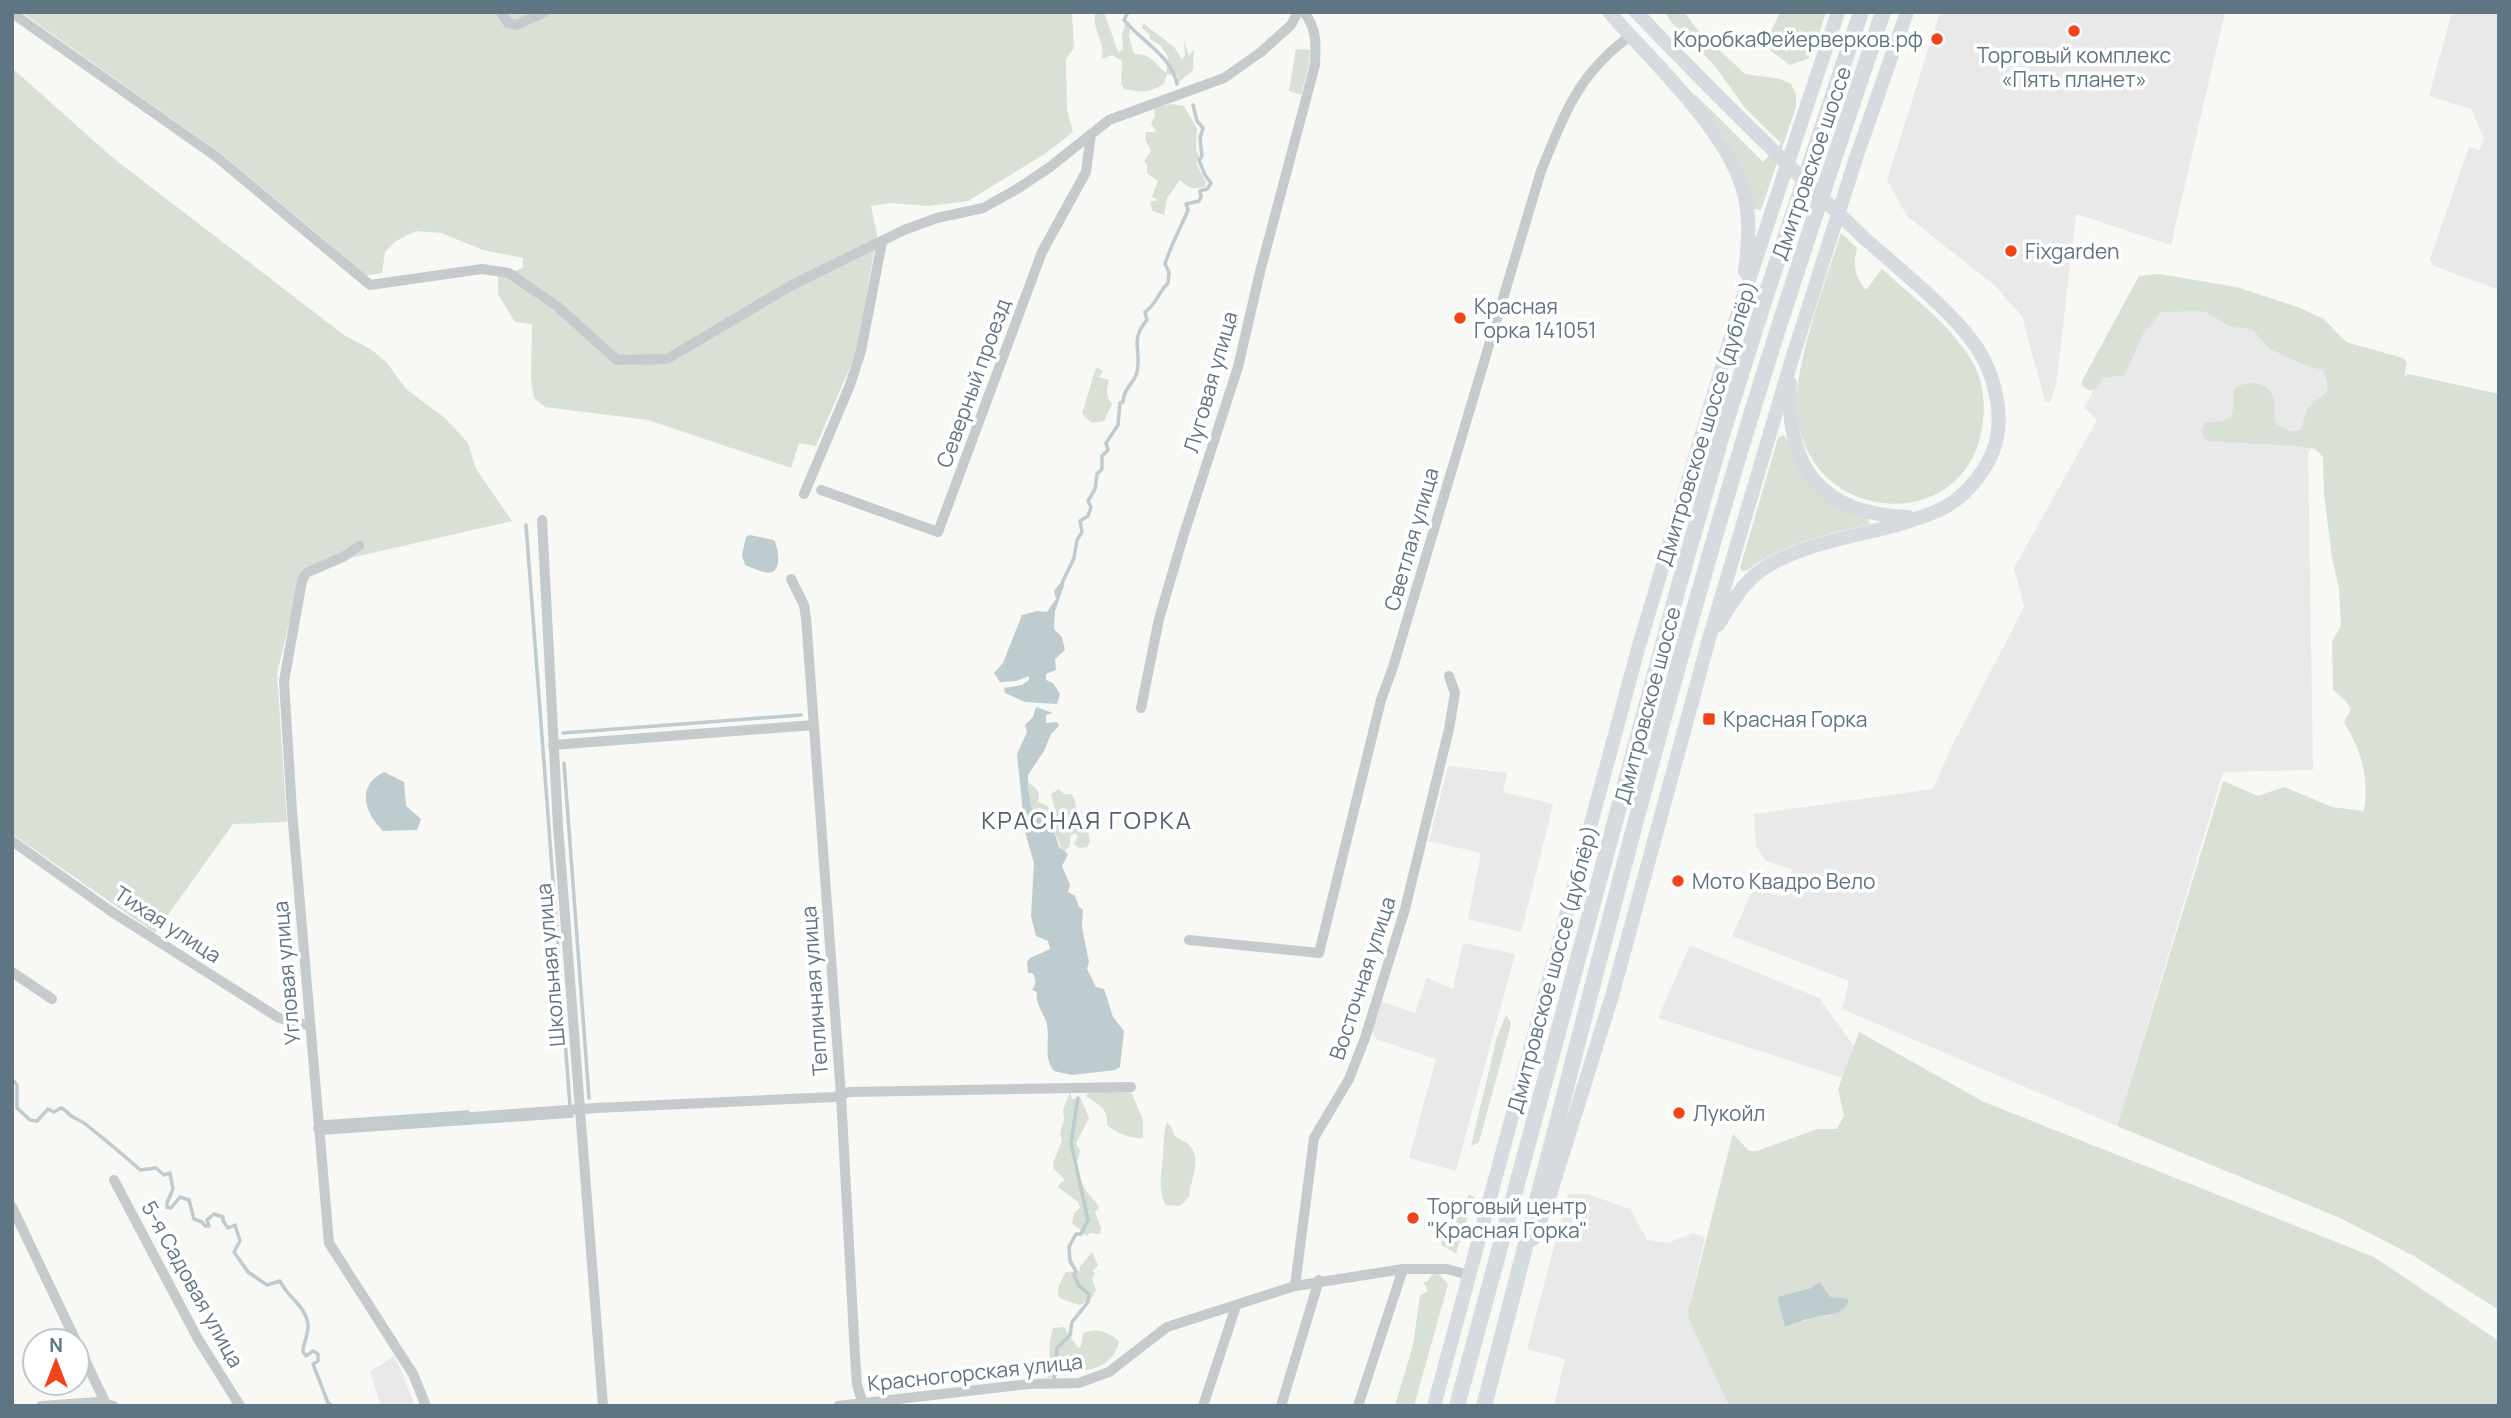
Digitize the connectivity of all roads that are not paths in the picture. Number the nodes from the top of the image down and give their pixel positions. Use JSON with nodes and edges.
{"nodes":[{"id":1,"x":500,"y":12,"type":"edge"},
{"id":2,"x":545,"y":12,"type":"edge"},
{"id":3,"x":1298,"y":12,"type":"edge"},
{"id":4,"x":1304,"y":12,"type":"edge"},
{"id":5,"x":1609,"y":12,"type":"edge"},
{"id":6,"x":1636,"y":12,"type":"edge"},
{"id":7,"x":1648,"y":12,"type":"edge"},
{"id":8,"x":1838,"y":12,"type":"edge"},
{"id":9,"x":1861,"y":12,"type":"edge"},
{"id":10,"x":1884,"y":12,"type":"edge"},
{"id":11,"x":1907,"y":12,"type":"edge"},
{"id":12,"x":12,"y":13,"type":"edge"},
{"id":13,"x":1630,"y":36,"type":"junction"},
{"id":14,"x":1663,"y":40,"type":"junction"},
{"id":15,"x":1091,"y":134,"type":"junction"},
{"id":16,"x":882,"y":242,"type":"junction"},
{"id":17,"x":1737,"y":316,"type":"junction"},
{"id":18,"x":1791,"y":362,"type":"junction"},
{"id":19,"x":821,"y":490,"type":"dead end"},
{"id":20,"x":804,"y":494,"type":"dead end"},
{"id":21,"x":1920,"y":517,"type":"junction"},
{"id":22,"x":542,"y":520,"type":"dead end"},
{"id":23,"x":359,"y":546,"type":"dead end"},
{"id":24,"x":791,"y":579,"type":"dead end"},
{"id":25,"x":1709,"y":639,"type":"junction"},
{"id":26,"x":1448,"y":677,"type":"dead end"},
{"id":27,"x":1141,"y":708,"type":"dead end"},
{"id":28,"x":814,"y":725,"type":"junction"},
{"id":29,"x":553,"y":745,"type":"junction"},
{"id":30,"x":12,"y":841,"type":"edge"},
{"id":31,"x":1189,"y":940,"type":"dead end"},
{"id":32,"x":12,"y":972,"type":"edge"},
{"id":33,"x":52,"y":999,"type":"dead end"},
{"id":34,"x":310,"y":1026,"type":"junction"},
{"id":35,"x":1131,"y":1087,"type":"dead end"},
{"id":36,"x":841,"y":1096,"type":"junction"},
{"id":37,"x":581,"y":1110,"type":"junction"},
{"id":38,"x":318,"y":1128,"type":"junction"},
{"id":39,"x":114,"y":1180,"type":"dead end"},
{"id":40,"x":12,"y":1207,"type":"edge"},
{"id":41,"x":1404,"y":1269,"type":"junction"},
{"id":42,"x":1469,"y":1275,"type":"junction"},
{"id":43,"x":1319,"y":1280,"type":"junction"},
{"id":44,"x":1295,"y":1286,"type":"junction"},
{"id":45,"x":1514,"y":1291,"type":"junction"},
{"id":46,"x":1236,"y":1306,"type":"junction"},
{"id":47,"x":69,"y":1327,"type":"edge"},
{"id":48,"x":91,"y":1369,"type":"edge"},
{"id":49,"x":110,"y":1404,"type":"edge"},
{"id":50,"x":863,"y":1404,"type":"junction"},
{"id":51,"x":41,"y":1406,"type":"edge"},
{"id":52,"x":240,"y":1406,"type":"edge"},
{"id":53,"x":426,"y":1406,"type":"edge"},
{"id":54,"x":603,"y":1406,"type":"edge"},
{"id":55,"x":838,"y":1406,"type":"edge"},
{"id":56,"x":1203,"y":1406,"type":"edge"},
{"id":57,"x":1281,"y":1406,"type":"edge"},
{"id":58,"x":1358,"y":1406,"type":"edge"},
{"id":59,"x":1434,"y":1406,"type":"edge"},
{"id":60,"x":1457,"y":1406,"type":"edge"},
{"id":61,"x":1484,"y":1406,"type":"edge"}],
"edges":[{"from":1,"to":2,"type":"street"},
{"from":3,"to":15,"type":"street"},
{"from":4,"to":27,"type":"street","name":"Луговая улица"},
{"from":5,"to":13,"type":"main road"},
{"from":6,"to":14,"type":"main road"},
{"from":7,"to":14,"type":"main road"},
{"from":8,"to":17,"type":"main road","name":"Дмитровское шоссе (дублёр)"},
{"from":9,"to":60,"type":"highway","name":"Дмитровское шоссе"},
{"from":10,"to":45,"type":"highway","name":"Дмитровское шоссе"},
{"from":11,"to":18,"type":"main road"},
{"from":12,"to":16,"type":"street"},
{"from":13,"to":17,"type":"main road"},
{"from":13,"to":31,"type":"street","name":"Светлая улица"},
{"from":14,"to":21,"type":"main road"},
{"from":15,"to":16,"type":"street"},
{"from":15,"to":19,"type":"street","name":"Северный проезд"},
{"from":16,"to":20,"type":"street"},
{"from":17,"to":42,"type":"main road","name":"Дмитровское шоссе (дублёр)"},
{"from":18,"to":21,"type":"main road"},
{"from":18,"to":25,"type":"main road"},
{"from":21,"to":25,"type":"main road"},
{"from":22,"to":29,"type":"street","name":"Школьная улица"},
{"from":23,"to":34,"type":"street","name":"Угловая улица"},
{"from":24,"to":28,"type":"street","name":"Тепличная улица"},
{"from":25,"to":45,"type":"main road"},
{"from":26,"to":44,"type":"street","name":"Восточная улица"},
{"from":28,"to":29,"type":"street"},
{"from":28,"to":36,"type":"street","name":"Тепличная улица"},
{"from":29,"to":37,"type":"street","name":"Школьная улица"},
{"from":30,"to":34,"type":"street","name":"Тихая улица"},
{"from":32,"to":33,"type":"street"},
{"from":34,"to":38,"type":"street","name":"Угловая улица"},
{"from":35,"to":36,"type":"street"},
{"from":36,"to":37,"type":"street"},
{"from":36,"to":50,"type":"street","name":"Тепличная улица"},
{"from":37,"to":38,"type":"street"},
{"from":37,"to":54,"type":"street","name":"Школьная улица"},
{"from":38,"to":53,"type":"street","name":"Угловая улица"},
{"from":39,"to":52,"type":"street","name":"5-я Садовая улица"},
{"from":40,"to":47,"type":"street"},
{"from":41,"to":42,"type":"street","name":"Красногорская улица"},
{"from":41,"to":43,"type":"street","name":"Красногорская улица"},
{"from":41,"to":58,"type":"street"},
{"from":42,"to":59,"type":"main road","name":"Дмитровское шоссе (дублёр)"},
{"from":43,"to":44,"type":"street","name":"Красногорская улица"},
{"from":43,"to":57,"type":"street"},
{"from":44,"to":46,"type":"street","name":"Красногорская улица"},
{"from":45,"to":61,"type":"highway","name":"Дмитровское шоссе"},
{"from":46,"to":50,"type":"street","name":"Красногорская улица"},
{"from":46,"to":56,"type":"street"},
{"from":48,"to":49,"type":"street"},
{"from":49,"to":51,"type":"street"},
{"from":50,"to":55,"type":"street","name":"Красногорская улица"}]}
